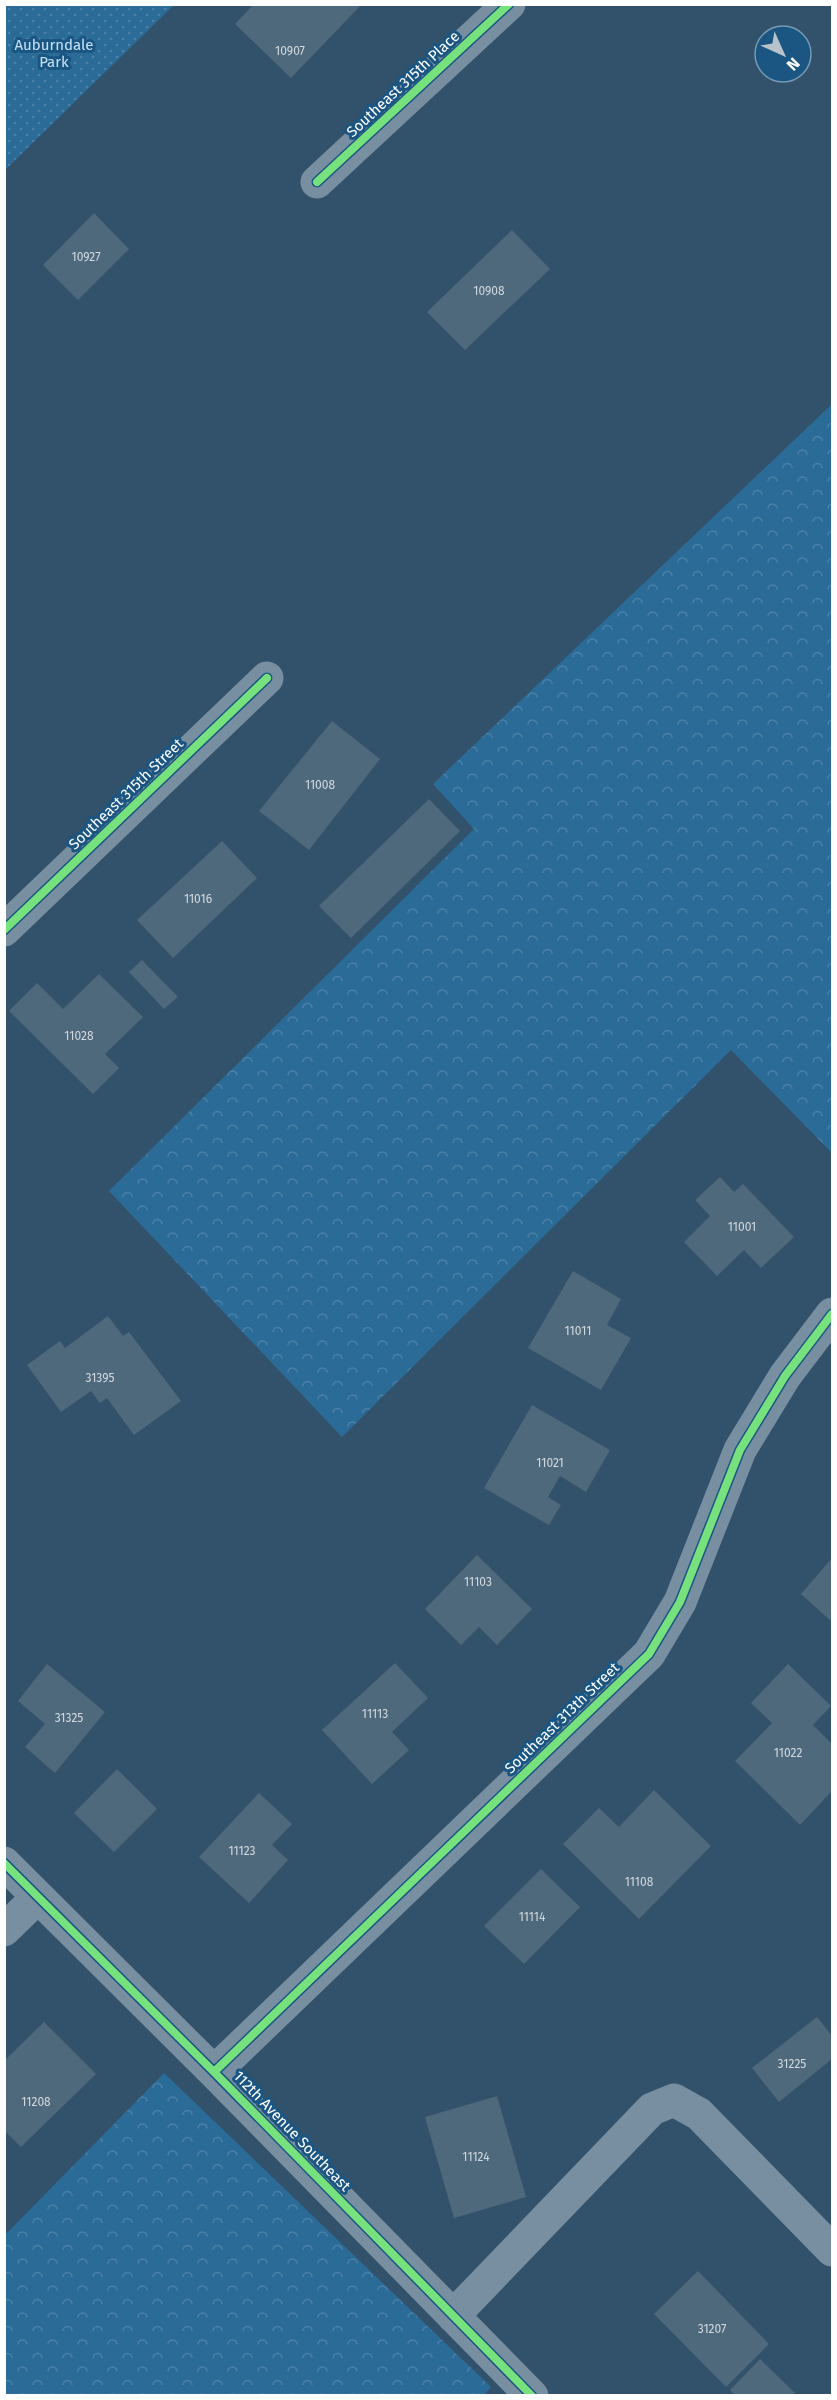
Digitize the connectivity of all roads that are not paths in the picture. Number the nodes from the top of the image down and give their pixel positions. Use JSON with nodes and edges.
{"nodes":[{"id":1,"x":509,"y":4,"type":"edge"},
{"id":2,"x":316,"y":182,"type":"dead end"},
{"id":3,"x":267,"y":678,"type":"dead end"},
{"id":4,"x":4,"y":930,"type":"edge"},
{"id":5,"x":832,"y":1314,"type":"edge"},
{"id":6,"x":4,"y":1863,"type":"edge"},
{"id":7,"x":38,"y":1897,"type":"junction"},
{"id":8,"x":4,"y":1930,"type":"edge"},
{"id":9,"x":214,"y":2072,"type":"junction"},
{"id":10,"x":832,"y":2250,"type":"edge"},
{"id":11,"x":453,"y":2316,"type":"junction"},
{"id":12,"x":532,"y":2396,"type":"edge"}],
"edges":[{"from":1,"to":2,"type":"street","name":"Southeast 315th Place"},
{"from":3,"to":4,"type":"street","name":"Southeast 315th Street"},
{"from":5,"to":9,"type":"street","name":"Southeast 313th Street"},
{"from":6,"to":7,"type":"street","name":"112th Avenue Southeast"},
{"from":7,"to":8,"type":"street"},
{"from":7,"to":9,"type":"street","name":"112th Avenue Southeast"},
{"from":9,"to":11,"type":"street","name":"112th Avenue Southeast"},
{"from":10,"to":11,"type":"street"},
{"from":11,"to":12,"type":"street","name":"112th Avenue Southeast"}]}
